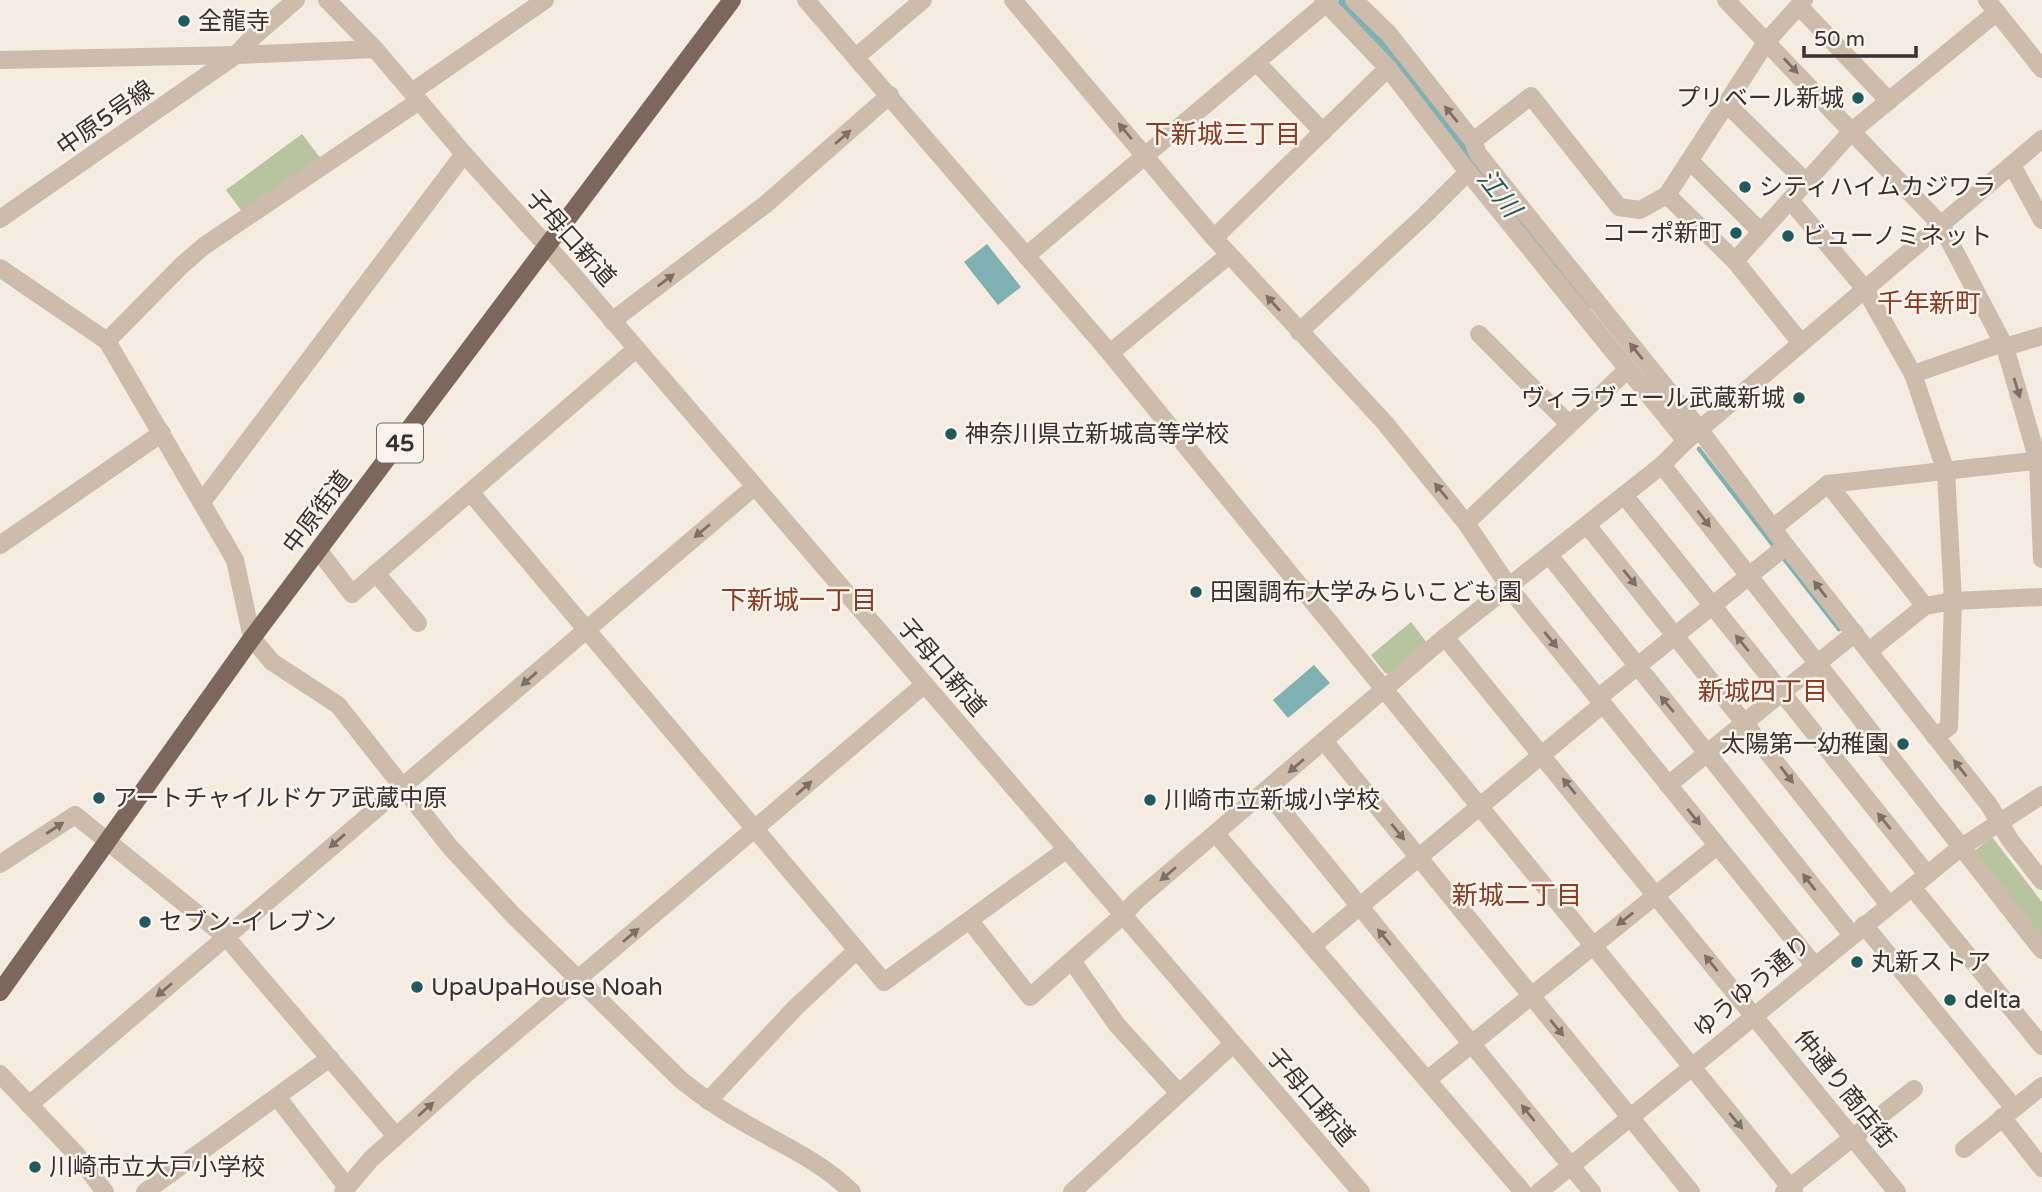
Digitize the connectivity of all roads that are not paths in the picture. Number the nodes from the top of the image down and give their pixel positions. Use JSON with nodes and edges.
{"nodes":[{"id":1,"x":296,"y":0,"type":"edge"},
{"id":2,"x":327,"y":0,"type":"edge"},
{"id":3,"x":341,"y":0,"type":"edge"},
{"id":4,"x":545,"y":0,"type":"edge"},
{"id":5,"x":732,"y":0,"type":"edge"},
{"id":6,"x":806,"y":0,"type":"edge"},
{"id":7,"x":923,"y":0,"type":"edge"},
{"id":8,"x":1013,"y":0,"type":"edge"},
{"id":9,"x":1354,"y":0,"type":"edge"},
{"id":10,"x":1726,"y":0,"type":"edge"},
{"id":11,"x":1327,"y":1,"type":"edge"},
{"id":12,"x":1802,"y":3,"type":"edge"},
{"id":13,"x":1992,"y":6,"type":"edge"},
{"id":14,"x":1767,"y":41,"type":"junction"},
{"id":15,"x":375,"y":49,"type":"junction"},
{"id":16,"x":236,"y":55,"type":"junction"},
{"id":17,"x":856,"y":57,"type":"junction"},
{"id":18,"x":0,"y":60,"type":"edge"},
{"id":19,"x":1257,"y":63,"type":"junction"},
{"id":20,"x":1388,"y":68,"type":"junction"},
{"id":21,"x":2042,"y":69,"type":"edge"},
{"id":22,"x":890,"y":95,"type":"junction"},
{"id":23,"x":415,"y":97,"type":"junction"},
{"id":24,"x":1889,"y":101,"type":"junction"},
{"id":25,"x":1727,"y":104,"type":"junction"},
{"id":26,"x":1852,"y":131,"type":"junction"},
{"id":27,"x":1323,"y":132,"type":"junction"},
{"id":28,"x":2042,"y":141,"type":"edge"},
{"id":29,"x":1476,"y":148,"type":"junction"},
{"id":30,"x":464,"y":154,"type":"junction"},
{"id":31,"x":1144,"y":155,"type":"junction"},
{"id":32,"x":1689,"y":161,"type":"junction"},
{"id":33,"x":2012,"y":165,"type":"junction"},
{"id":34,"x":1466,"y":169,"type":"junction"},
{"id":35,"x":1806,"y":182,"type":"junction"},
{"id":36,"x":1667,"y":195,"type":"junction"},
{"id":37,"x":1790,"y":200,"type":"junction"},
{"id":38,"x":0,"y":219,"type":"edge"},
{"id":39,"x":2042,"y":220,"type":"edge"},
{"id":40,"x":1941,"y":225,"type":"junction"},
{"id":41,"x":1761,"y":233,"type":"junction"},
{"id":42,"x":1214,"y":238,"type":"junction"},
{"id":43,"x":547,"y":247,"type":"junction"},
{"id":44,"x":1229,"y":255,"type":"junction"},
{"id":45,"x":1026,"y":256,"type":"junction"},
{"id":46,"x":1735,"y":261,"type":"junction"},
{"id":47,"x":0,"y":268,"type":"edge"},
{"id":48,"x":1865,"y":289,"type":"junction"},
{"id":49,"x":612,"y":321,"type":"junction"},
{"id":50,"x":1299,"y":332,"type":"junction"},
{"id":51,"x":1479,"y":334,"type":"dead end"},
{"id":52,"x":2042,"y":336,"type":"edge"},
{"id":53,"x":107,"y":341,"type":"junction"},
{"id":54,"x":1801,"y":344,"type":"junction"},
{"id":55,"x":2004,"y":345,"type":"junction"},
{"id":56,"x":636,"y":349,"type":"junction"},
{"id":57,"x":1111,"y":353,"type":"junction"},
{"id":58,"x":1627,"y":370,"type":"junction"},
{"id":59,"x":1913,"y":374,"type":"junction"},
{"id":60,"x":1569,"y":424,"type":"junction"},
{"id":61,"x":162,"y":433,"type":"junction"},
{"id":62,"x":1693,"y":436,"type":"junction"},
{"id":63,"x":2040,"y":461,"type":"edge"},
{"id":64,"x":1662,"y":464,"type":"junction"},
{"id":65,"x":1946,"y":472,"type":"junction"},
{"id":66,"x":1828,"y":484,"type":"junction"},
{"id":67,"x":754,"y":487,"type":"junction"},
{"id":68,"x":471,"y":493,"type":"junction"},
{"id":69,"x":1624,"y":495,"type":"junction"},
{"id":70,"x":202,"y":502,"type":"junction"},
{"id":71,"x":1466,"y":523,"type":"junction"},
{"id":72,"x":1587,"y":525,"type":"junction"},
{"id":73,"x":1773,"y":528,"type":"junction"},
{"id":74,"x":0,"y":545,"type":"edge"},
{"id":75,"x":1786,"y":545,"type":"junction"},
{"id":76,"x":319,"y":551,"type":"junction"},
{"id":77,"x":1549,"y":555,"type":"junction"},
{"id":78,"x":2042,"y":559,"type":"edge"},
{"id":79,"x":376,"y":573,"type":"junction"},
{"id":80,"x":1748,"y":576,"type":"junction"},
{"id":81,"x":1509,"y":587,"type":"junction"},
{"id":82,"x":2042,"y":597,"type":"edge"},
{"id":83,"x":1953,"y":601,"type":"junction"},
{"id":84,"x":1711,"y":606,"type":"junction"},
{"id":85,"x":1925,"y":606,"type":"junction"},
{"id":86,"x":418,"y":623,"type":"dead end"},
{"id":87,"x":586,"y":630,"type":"junction"},
{"id":88,"x":1855,"y":633,"type":"junction"},
{"id":89,"x":1675,"y":635,"type":"junction"},
{"id":90,"x":1445,"y":637,"type":"junction"},
{"id":91,"x":252,"y":638,"type":"junction"},
{"id":92,"x":1869,"y":651,"type":"junction"},
{"id":93,"x":1818,"y":664,"type":"junction"},
{"id":94,"x":1636,"y":667,"type":"junction"},
{"id":95,"x":925,"y":684,"type":"junction"},
{"id":96,"x":1384,"y":690,"type":"junction"},
{"id":97,"x":1782,"y":693,"type":"junction"},
{"id":98,"x":1600,"y":701,"type":"junction"},
{"id":99,"x":1745,"y":723,"type":"junction"},
{"id":100,"x":1936,"y":737,"type":"junction"},
{"id":101,"x":1324,"y":741,"type":"junction"},
{"id":102,"x":1708,"y":753,"type":"junction"},
{"id":103,"x":1543,"y":754,"type":"junction"},
{"id":104,"x":1668,"y":785,"type":"junction"},
{"id":105,"x":403,"y":787,"type":"junction"},
{"id":106,"x":1266,"y":791,"type":"junction"},
{"id":107,"x":2042,"y":795,"type":"edge"},
{"id":108,"x":1480,"y":806,"type":"junction"},
{"id":109,"x":2000,"y":823,"type":"junction"},
{"id":110,"x":756,"y":829,"type":"junction"},
{"id":111,"x":1216,"y":834,"type":"junction"},
{"id":112,"x":107,"y":842,"type":"junction"},
{"id":113,"x":1717,"y":846,"type":"junction"},
{"id":114,"x":1960,"y":848,"type":"junction"},
{"id":115,"x":1067,"y":849,"type":"junction"},
{"id":116,"x":1419,"y":857,"type":"junction"},
{"id":117,"x":0,"y":864,"type":"edge"},
{"id":118,"x":1927,"y":874,"type":"junction"},
{"id":119,"x":2042,"y":881,"type":"edge"},
{"id":120,"x":1912,"y":887,"type":"junction"},
{"id":121,"x":1656,"y":895,"type":"junction"},
{"id":122,"x":1889,"y":905,"type":"junction"},
{"id":123,"x":1359,"y":906,"type":"junction"},
{"id":124,"x":1122,"y":916,"type":"junction"},
{"id":125,"x":970,"y":920,"type":"junction"},
{"id":126,"x":1858,"y":930,"type":"junction"},
{"id":127,"x":226,"y":937,"type":"junction"},
{"id":128,"x":1592,"y":945,"type":"junction"},
{"id":129,"x":1312,"y":946,"type":"junction"},
{"id":130,"x":857,"y":950,"type":"junction"},
{"id":131,"x":2042,"y":950,"type":"edge"},
{"id":132,"x":1072,"y":961,"type":"junction"},
{"id":133,"x":1815,"y":966,"type":"junction"},
{"id":134,"x":579,"y":979,"type":"junction"},
{"id":135,"x":0,"y":992,"type":"edge"},
{"id":136,"x":1530,"y":995,"type":"junction"},
{"id":137,"x":1754,"y":1017,"type":"junction"},
{"id":138,"x":1233,"y":1044,"type":"junction"},
{"id":139,"x":1471,"y":1044,"type":"junction"},
{"id":140,"x":2042,"y":1046,"type":"edge"},
{"id":141,"x":330,"y":1058,"type":"junction"},
{"id":142,"x":1692,"y":1069,"type":"junction"},
{"id":143,"x":0,"y":1074,"type":"edge"},
{"id":144,"x":1427,"y":1080,"type":"junction"},
{"id":145,"x":1914,"y":1089,"type":"dead end"},
{"id":146,"x":2041,"y":1089,"type":"edge"},
{"id":147,"x":1178,"y":1093,"type":"junction"},
{"id":148,"x":277,"y":1097,"type":"junction"},
{"id":149,"x":708,"y":1101,"type":"junction"},
{"id":150,"x":29,"y":1105,"type":"junction"},
{"id":151,"x":2008,"y":1113,"type":"junction"},
{"id":152,"x":1630,"y":1118,"type":"junction"},
{"id":153,"x":396,"y":1136,"type":"junction"},
{"id":154,"x":1853,"y":1138,"type":"junction"},
{"id":155,"x":1964,"y":1149,"type":"dead end"},
{"id":156,"x":1571,"y":1166,"type":"junction"},
{"id":157,"x":2042,"y":1168,"type":"edge"},
{"id":158,"x":345,"y":1189,"type":"edge"},
{"id":159,"x":1789,"y":1190,"type":"edge"},
{"id":160,"x":105,"y":1192,"type":"edge"},
{"id":161,"x":145,"y":1192,"type":"edge"},
{"id":162,"x":852,"y":1192,"type":"edge"},
{"id":163,"x":1072,"y":1192,"type":"edge"},
{"id":164,"x":1361,"y":1192,"type":"edge"},
{"id":165,"x":1523,"y":1192,"type":"edge"},
{"id":166,"x":1539,"y":1192,"type":"edge"},
{"id":167,"x":1592,"y":1192,"type":"edge"},
{"id":168,"x":1691,"y":1192,"type":"edge"},
{"id":169,"x":1897,"y":1192,"type":"edge"}],
"edges":[{"from":1,"to":16,"type":"street","name":"中原5号線"},
{"from":2,"to":15,"type":"street","name":"子母口新道"},
{"from":3,"to":15,"type":"street","name":"子母口新道"},
{"from":4,"to":23,"type":"street"},
{"from":5,"to":43,"type":"main road","name":"中原街道","number":"45"},
{"from":6,"to":17,"type":"street"},
{"from":7,"to":17,"type":"street"},
{"from":31,"to":8,"type":"street","one_way":true},
{"from":29,"to":9,"type":"street","one_way":true},
{"from":10,"to":14,"type":"street"},
{"from":11,"to":19,"type":"street"},
{"from":11,"to":20,"type":"street"},
{"from":12,"to":14,"type":"street"},
{"from":12,"to":24,"type":"street"},
{"from":13,"to":21,"type":"street"},
{"from":13,"to":24,"type":"street"},
{"from":14,"to":25,"type":"street"},
{"from":14,"to":26,"type":"street","one_way":true},
{"from":15,"to":16,"type":"street"},
{"from":15,"to":23,"type":"street","name":"子母口新道"},
{"from":16,"to":18,"type":"street"},
{"from":16,"to":38,"type":"street","name":"中原5号線"},
{"from":17,"to":22,"type":"street"},
{"from":19,"to":27,"type":"street"},
{"from":19,"to":31,"type":"street"},
{"from":20,"to":27,"type":"street"},
{"from":20,"to":34,"type":"street"},
{"from":22,"to":45,"type":"street"},
{"from":49,"to":22,"type":"street","one_way":true},
{"from":23,"to":30,"type":"street","name":"子母口新道"},
{"from":23,"to":53,"type":"street"},
{"from":24,"to":26,"type":"street"},
{"from":25,"to":32,"type":"street"},
{"from":25,"to":35,"type":"street"},
{"from":26,"to":35,"type":"street"},
{"from":26,"to":40,"type":"street"},
{"from":27,"to":42,"type":"street"},
{"from":28,"to":33,"type":"street"},
{"from":29,"to":34,"type":"street"},
{"from":29,"to":36,"type":"street"},
{"from":62,"to":29,"type":"street","one_way":true},
{"from":30,"to":43,"type":"street","name":"子母口新道"},
{"from":30,"to":70,"type":"street"},
{"from":31,"to":42,"type":"street"},
{"from":31,"to":45,"type":"street"},
{"from":32,"to":36,"type":"street"},
{"from":32,"to":41,"type":"street"},
{"from":33,"to":39,"type":"street"},
{"from":33,"to":40,"type":"street"},
{"from":34,"to":50,"type":"street"},
{"from":34,"to":58,"type":"street"},
{"from":35,"to":37,"type":"street"},
{"from":36,"to":46,"type":"street"},
{"from":37,"to":41,"type":"street"},
{"from":37,"to":48,"type":"street"},
{"from":40,"to":48,"type":"street"},
{"from":40,"to":55,"type":"street"},
{"from":41,"to":46,"type":"street"},
{"from":42,"to":44,"type":"street"},
{"from":43,"to":49,"type":"street","name":"子母口新道"},
{"from":43,"to":76,"type":"main road","name":"中原街道","number":"45"},
{"from":50,"to":44,"type":"street","one_way":true},
{"from":44,"to":57,"type":"street"},
{"from":45,"to":57,"type":"street"},
{"from":46,"to":54,"type":"street"},
{"from":47,"to":53,"type":"street"},
{"from":48,"to":54,"type":"street"},
{"from":48,"to":59,"type":"street"},
{"from":49,"to":56,"type":"street","name":"子母口新道"},
{"from":71,"to":50,"type":"street","one_way":true},
{"from":51,"to":60,"type":"street"},
{"from":52,"to":55,"type":"street"},
{"from":53,"to":61,"type":"street"},
{"from":54,"to":62,"type":"street"},
{"from":55,"to":59,"type":"street"},
{"from":55,"to":63,"type":"street","one_way":true},
{"from":56,"to":67,"type":"street","name":"子母口新道"},
{"from":56,"to":68,"type":"street"},
{"from":57,"to":96,"type":"street"},
{"from":58,"to":60,"type":"street"},
{"from":58,"to":62,"type":"street"},
{"from":59,"to":65,"type":"street"},
{"from":60,"to":71,"type":"street"},
{"from":61,"to":70,"type":"street"},
{"from":61,"to":74,"type":"street"},
{"from":62,"to":64,"type":"street"},
{"from":62,"to":73,"type":"street"},
{"from":63,"to":65,"type":"street"},
{"from":63,"to":78,"type":"street"},
{"from":64,"to":69,"type":"street"},
{"from":64,"to":80,"type":"street","one_way":true},
{"from":65,"to":66,"type":"street"},
{"from":65,"to":83,"type":"street"},
{"from":66,"to":73,"type":"street"},
{"from":66,"to":85,"type":"street"},
{"from":67,"to":87,"type":"street","one_way":true},
{"from":67,"to":95,"type":"street","name":"子母口新道"},
{"from":68,"to":79,"type":"street"},
{"from":68,"to":87,"type":"street"},
{"from":69,"to":72,"type":"street"},
{"from":69,"to":84,"type":"street"},
{"from":70,"to":91,"type":"street"},
{"from":71,"to":81,"type":"street"},
{"from":72,"to":77,"type":"street"},
{"from":72,"to":89,"type":"street","one_way":true},
{"from":73,"to":75,"type":"street"},
{"from":75,"to":80,"type":"street"},
{"from":88,"to":75,"type":"street","one_way":true},
{"from":76,"to":79,"type":"street"},
{"from":76,"to":91,"type":"main road","name":"中原街道","number":"45"},
{"from":77,"to":81,"type":"street"},
{"from":77,"to":94,"type":"street"},
{"from":79,"to":86,"type":"street"},
{"from":80,"to":84,"type":"street"},
{"from":80,"to":93,"type":"street"},
{"from":81,"to":90,"type":"street"},
{"from":81,"to":98,"type":"street","one_way":true},
{"from":82,"to":83,"type":"street"},
{"from":83,"to":85,"type":"street"},
{"from":83,"to":100,"type":"street"},
{"from":84,"to":89,"type":"street"},
{"from":97,"to":84,"type":"street","one_way":true},
{"from":85,"to":92,"type":"street"},
{"from":87,"to":105,"type":"street","one_way":true},
{"from":87,"to":110,"type":"street"},
{"from":88,"to":92,"type":"street"},
{"from":88,"to":93,"type":"street"},
{"from":89,"to":94,"type":"street"},
{"from":89,"to":99,"type":"street"},
{"from":90,"to":96,"type":"street"},
{"from":90,"to":103,"type":"street","name":"仲通り商店街"},
{"from":91,"to":105,"type":"street"},
{"from":91,"to":112,"type":"main road","name":"中原街道","number":"45"},
{"from":92,"to":100,"type":"street"},
{"from":93,"to":97,"type":"street"},
{"from":93,"to":114,"type":"street"},
{"from":94,"to":98,"type":"street"},
{"from":102,"to":94,"type":"street","one_way":true},
{"from":110,"to":95,"type":"street","one_way":true},
{"from":95,"to":115,"type":"street","name":"子母口新道"},
{"from":96,"to":101,"type":"street"},
{"from":96,"to":108,"type":"street"},
{"from":97,"to":99,"type":"street"},
{"from":118,"to":97,"type":"street","one_way":true},
{"from":98,"to":103,"type":"street"},
{"from":98,"to":104,"type":"street"},
{"from":99,"to":102,"type":"street"},
{"from":99,"to":122,"type":"street","one_way":true},
{"from":109,"to":100,"type":"street","one_way":true},
{"from":101,"to":106,"type":"street","one_way":true},
{"from":101,"to":116,"type":"street","one_way":true},
{"from":102,"to":104,"type":"street"},
{"from":126,"to":102,"type":"street","one_way":true},
{"from":103,"to":108,"type":"street"},
{"from":121,"to":103,"type":"street","name":"仲通り商店街","one_way":true},
{"from":104,"to":113,"type":"street","one_way":true},
{"from":105,"to":127,"type":"street","one_way":true},
{"from":105,"to":134,"type":"street"},
{"from":106,"to":111,"type":"street"},
{"from":106,"to":123,"type":"street"},
{"from":107,"to":109,"type":"street","name":"ゆうゆう通り"},
{"from":108,"to":116,"type":"street"},
{"from":108,"to":128,"type":"street"},
{"from":109,"to":114,"type":"street","name":"ゆうゆう通り"},
{"from":109,"to":119,"type":"street"},
{"from":110,"to":130,"type":"street"},
{"from":134,"to":110,"type":"street","one_way":true},
{"from":111,"to":124,"type":"street","one_way":true},
{"from":111,"to":129,"type":"street"},
{"from":117,"to":112,"type":"street","one_way":true},
{"from":112,"to":127,"type":"street"},
{"from":112,"to":135,"type":"main road","name":"中原街道","number":"45"},
{"from":113,"to":121,"type":"street"},
{"from":113,"to":133,"type":"street"},
{"from":114,"to":118,"type":"street","name":"ゆうゆう通り"},
{"from":114,"to":131,"type":"street"},
{"from":115,"to":124,"type":"street","name":"子母口新道"},
{"from":115,"to":125,"type":"street"},
{"from":116,"to":123,"type":"street"},
{"from":116,"to":136,"type":"street"},
{"from":118,"to":120,"type":"street","name":"ゆうゆう通り"},
{"from":120,"to":122,"type":"street","name":"ゆうゆう通り"},
{"from":120,"to":140,"type":"street"},
{"from":121,"to":128,"type":"street","one_way":true},
{"from":137,"to":121,"type":"street","name":"仲通り商店街","one_way":true},
{"from":122,"to":126,"type":"street","name":"ゆうゆう通り"},
{"from":123,"to":129,"type":"street"},
{"from":139,"to":123,"type":"street","one_way":true},
{"from":124,"to":132,"type":"street"},
{"from":124,"to":138,"type":"street","name":"子母口新道"},
{"from":125,"to":130,"type":"street"},
{"from":125,"to":132,"type":"street"},
{"from":126,"to":133,"type":"street","name":"ゆうゆう通り"},
{"from":126,"to":151,"type":"street"},
{"from":127,"to":141,"type":"street"},
{"from":127,"to":150,"type":"street","one_way":true},
{"from":128,"to":136,"type":"street"},
{"from":128,"to":142,"type":"street"},
{"from":129,"to":144,"type":"street"},
{"from":130,"to":149,"type":"street"},
{"from":132,"to":147,"type":"street"},
{"from":133,"to":137,"type":"street","name":"ゆうゆう通り"},
{"from":134,"to":149,"type":"street"},
{"from":153,"to":134,"type":"street","one_way":true},
{"from":136,"to":139,"type":"street"},
{"from":136,"to":152,"type":"street","one_way":true},
{"from":137,"to":142,"type":"street","name":"ゆうゆう通り"},
{"from":137,"to":154,"type":"street","name":"仲通り商店街"},
{"from":138,"to":147,"type":"street"},
{"from":138,"to":164,"type":"street","name":"子母口新道"},
{"from":139,"to":144,"type":"street"},
{"from":156,"to":139,"type":"street","one_way":true},
{"from":141,"to":148,"type":"street"},
{"from":141,"to":153,"type":"street"},
{"from":142,"to":152,"type":"street","name":"ゆうゆう通り"},
{"from":142,"to":159,"type":"street","one_way":true},
{"from":143,"to":150,"type":"street"},
{"from":144,"to":165,"type":"street"},
{"from":145,"to":154,"type":"street"},
{"from":146,"to":151,"type":"street"},
{"from":147,"to":163,"type":"street"},
{"from":148,"to":158,"type":"street"},
{"from":148,"to":161,"type":"street"},
{"from":149,"to":162,"type":"street"},
{"from":150,"to":160,"type":"street"},
{"from":151,"to":155,"type":"street"},
{"from":151,"to":157,"type":"street"},
{"from":152,"to":156,"type":"street","name":"ゆうゆう通り"},
{"from":152,"to":168,"type":"street"},
{"from":153,"to":158,"type":"street"},
{"from":154,"to":159,"type":"street"},
{"from":154,"to":169,"type":"street","name":"仲通り商店街"},
{"from":156,"to":166,"type":"street","name":"ゆうゆう通り"},
{"from":156,"to":167,"type":"street"}]}
